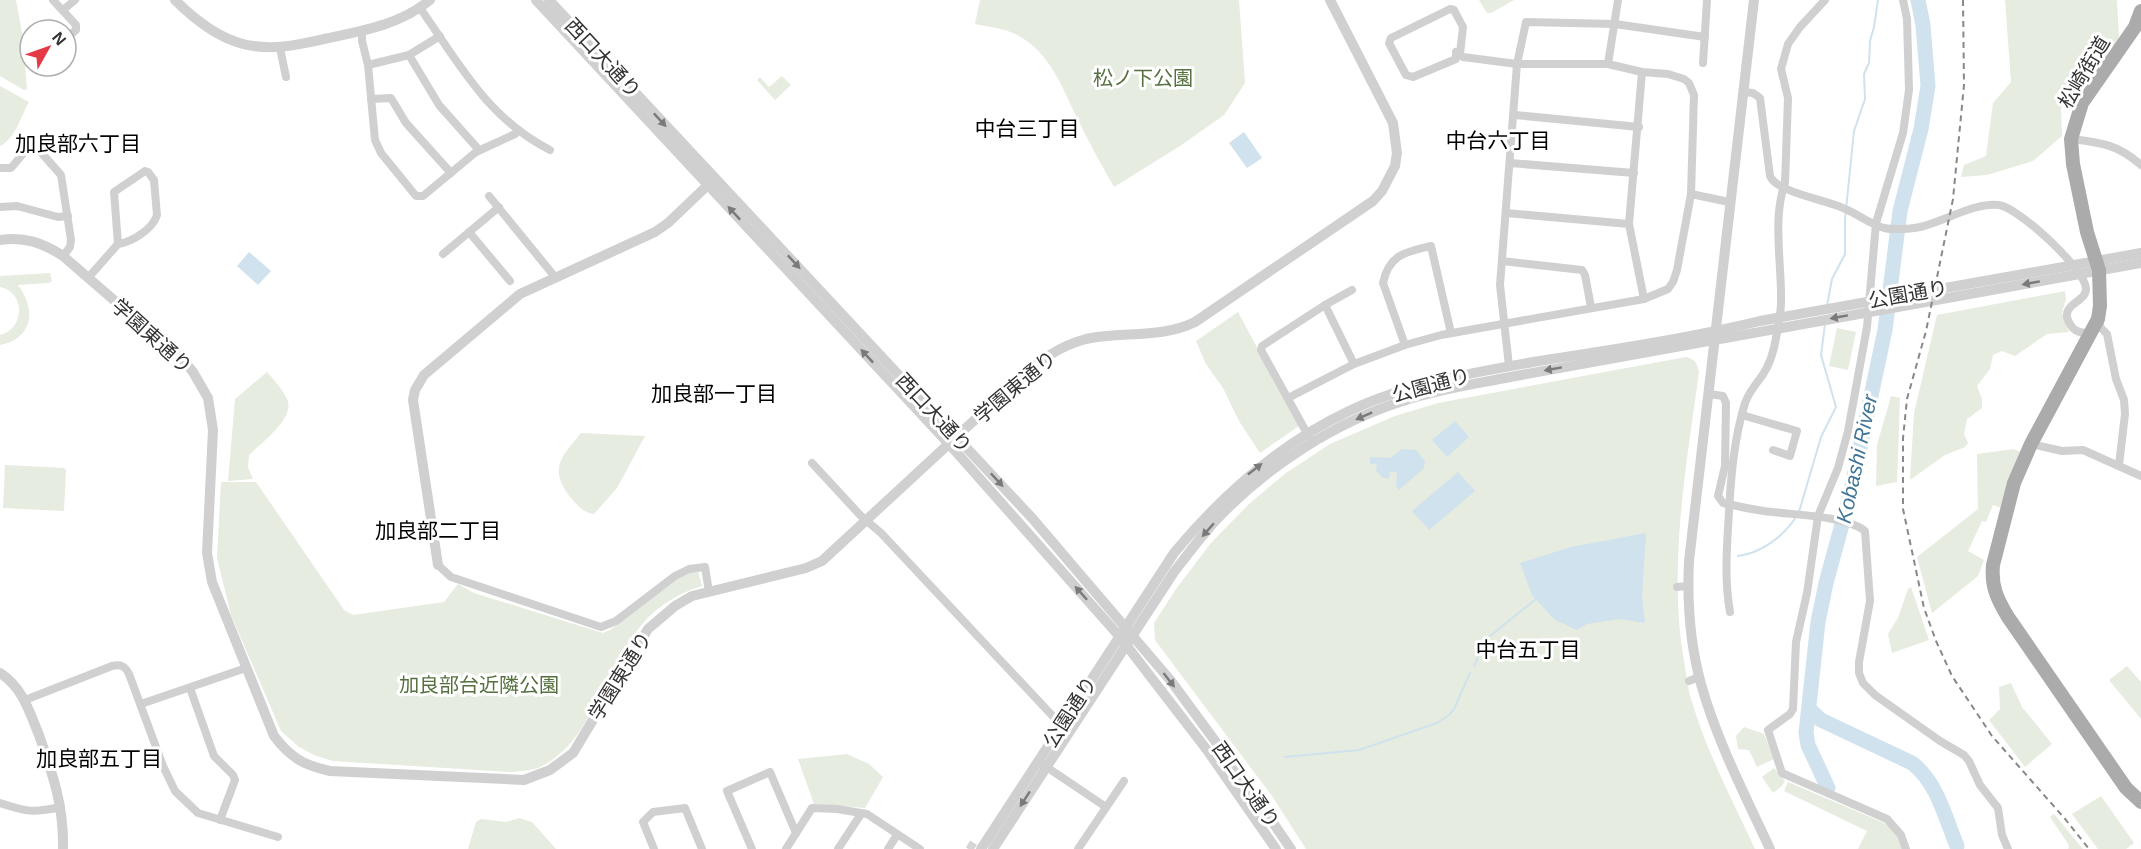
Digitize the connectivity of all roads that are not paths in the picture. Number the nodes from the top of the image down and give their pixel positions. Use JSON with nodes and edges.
{"nodes":[{"id":1,"x":53,"y":0,"type":"edge"},
{"id":2,"x":75,"y":0,"type":"edge"},
{"id":3,"x":175,"y":0,"type":"edge"},
{"id":4,"x":430,"y":0,"type":"edge"},
{"id":5,"x":536,"y":0,"type":"edge"},
{"id":6,"x":549,"y":0,"type":"edge"},
{"id":7,"x":1330,"y":0,"type":"edge"},
{"id":8,"x":1618,"y":0,"type":"edge"},
{"id":9,"x":1707,"y":0,"type":"edge"},
{"id":10,"x":1754,"y":0,"type":"edge"},
{"id":11,"x":1825,"y":0,"type":"edge"},
{"id":12,"x":1903,"y":0,"type":"edge"},
{"id":13,"x":420,"y":8,"type":"junction"},
{"id":14,"x":63,"y":10,"type":"junction"},
{"id":15,"x":2141,"y":11,"type":"edge"},
{"id":16,"x":69,"y":18,"type":"edge"},
{"id":17,"x":1615,"y":24,"type":"junction"},
{"id":18,"x":362,"y":31,"type":"junction"},
{"id":19,"x":440,"y":36,"type":"junction"},
{"id":20,"x":1705,"y":37,"type":"junction"},
{"id":21,"x":280,"y":48,"type":"junction"},
{"id":22,"x":1456,"y":52,"type":"junction"},
{"id":23,"x":409,"y":55,"type":"junction"},
{"id":24,"x":1703,"y":63,"type":"dead end"},
{"id":25,"x":1517,"y":64,"type":"junction"},
{"id":26,"x":1608,"y":64,"type":"junction"},
{"id":27,"x":368,"y":65,"type":"junction"},
{"id":28,"x":1642,"y":72,"type":"junction"},
{"id":29,"x":286,"y":77,"type":"dead end"},
{"id":30,"x":1743,"y":92,"type":"junction"},
{"id":31,"x":371,"y":99,"type":"junction"},
{"id":32,"x":1515,"y":115,"type":"junction"},
{"id":33,"x":1639,"y":127,"type":"junction"},
{"id":34,"x":518,"y":130,"type":"junction"},
{"id":35,"x":2072,"y":140,"type":"junction"},
{"id":36,"x":479,"y":150,"type":"junction"},
{"id":37,"x":550,"y":150,"type":"dead end"},
{"id":38,"x":1510,"y":163,"type":"junction"},
{"id":39,"x":2141,"y":165,"type":"edge"},
{"id":40,"x":0,"y":168,"type":"edge"},
{"id":41,"x":450,"y":173,"type":"junction"},
{"id":42,"x":1634,"y":173,"type":"junction"},
{"id":43,"x":711,"y":181,"type":"junction"},
{"id":44,"x":1783,"y":188,"type":"junction"},
{"id":45,"x":1691,"y":194,"type":"junction"},
{"id":46,"x":489,"y":196,"type":"dead end"},
{"id":47,"x":1729,"y":202,"type":"junction"},
{"id":48,"x":0,"y":207,"type":"edge"},
{"id":49,"x":499,"y":207,"type":"junction"},
{"id":50,"x":1506,"y":213,"type":"junction"},
{"id":51,"x":68,"y":216,"type":"junction"},
{"id":52,"x":1876,"y":223,"type":"junction"},
{"id":53,"x":1629,"y":224,"type":"junction"},
{"id":54,"x":469,"y":232,"type":"junction"},
{"id":55,"x":0,"y":240,"type":"edge"},
{"id":56,"x":118,"y":244,"type":"junction"},
{"id":57,"x":2141,"y":253,"type":"edge"},
{"id":58,"x":443,"y":254,"type":"dead end"},
{"id":59,"x":63,"y":256,"type":"junction"},
{"id":60,"x":1502,"y":261,"type":"junction"},
{"id":61,"x":2141,"y":263,"type":"edge"},
{"id":62,"x":2092,"y":267,"type":"junction"},
{"id":63,"x":555,"y":277,"type":"junction"},
{"id":64,"x":88,"y":278,"type":"junction"},
{"id":65,"x":510,"y":282,"type":"dead end"},
{"id":66,"x":1352,"y":290,"type":"dead end"},
{"id":67,"x":1644,"y":299,"type":"junction"},
{"id":68,"x":1325,"y":305,"type":"junction"},
{"id":69,"x":1591,"y":307,"type":"junction"},
{"id":70,"x":2098,"y":319,"type":"junction"},
{"id":71,"x":1503,"y":323,"type":"junction"},
{"id":72,"x":2091,"y":332,"type":"junction"},
{"id":73,"x":1450,"y":333,"type":"junction"},
{"id":74,"x":1714,"y":337,"type":"junction"},
{"id":75,"x":1405,"y":345,"type":"junction"},
{"id":76,"x":1354,"y":364,"type":"junction"},
{"id":77,"x":1509,"y":366,"type":"junction"},
{"id":78,"x":1708,"y":394,"type":"junction"},
{"id":79,"x":1288,"y":398,"type":"junction"},
{"id":80,"x":1742,"y":415,"type":"junction"},
{"id":81,"x":1309,"y":438,"type":"junction"},
{"id":82,"x":953,"y":441,"type":"junction"},
{"id":83,"x":2031,"y":444,"type":"junction"},
{"id":84,"x":1773,"y":450,"type":"dead end"},
{"id":85,"x":812,"y":463,"type":"dead end"},
{"id":86,"x":2119,"y":465,"type":"junction"},
{"id":87,"x":2141,"y":476,"type":"edge"},
{"id":88,"x":1729,"y":505,"type":"junction"},
{"id":89,"x":1821,"y":517,"type":"junction"},
{"id":90,"x":867,"y":520,"type":"junction"},
{"id":91,"x":438,"y":565,"type":"joint"},
{"id":92,"x":709,"y":592,"type":"junction"},
{"id":93,"x":1730,"y":612,"type":"dead end"},
{"id":94,"x":1126,"y":636,"type":"junction"},
{"id":95,"x":246,"y":668,"type":"junction"},
{"id":96,"x":0,"y":673,"type":"edge"},
{"id":97,"x":190,"y":688,"type":"junction"},
{"id":98,"x":26,"y":700,"type":"junction"},
{"id":99,"x":141,"y":704,"type":"junction"},
{"id":100,"x":1062,"y":726,"type":"junction"},
{"id":101,"x":1042,"y":764,"type":"junction"},
{"id":102,"x":1124,"y":781,"type":"dead end"},
{"id":103,"x":2141,"y":802,"type":"edge"},
{"id":104,"x":0,"y":803,"type":"edge"},
{"id":105,"x":61,"y":807,"type":"junction"},
{"id":106,"x":1107,"y":807,"type":"junction"},
{"id":107,"x":861,"y":814,"type":"junction"},
{"id":108,"x":220,"y":820,"type":"junction"},
{"id":109,"x":796,"y":833,"type":"junction"},
{"id":110,"x":897,"y":835,"type":"junction"},
{"id":111,"x":278,"y":837,"type":"dead end"},
{"id":112,"x":749,"y":848,"type":"edge"},
{"id":113,"x":63,"y":849,"type":"edge"},
{"id":114,"x":654,"y":849,"type":"edge"},
{"id":115,"x":702,"y":849,"type":"edge"},
{"id":116,"x":786,"y":849,"type":"edge"},
{"id":117,"x":838,"y":849,"type":"edge"},
{"id":118,"x":888,"y":849,"type":"edge"},
{"id":119,"x":920,"y":849,"type":"edge"},
{"id":120,"x":981,"y":849,"type":"edge"},
{"id":121,"x":993,"y":849,"type":"edge"},
{"id":122,"x":1078,"y":849,"type":"edge"},
{"id":123,"x":1276,"y":849,"type":"edge"},
{"id":124,"x":1292,"y":849,"type":"edge"},
{"id":125,"x":1770,"y":849,"type":"edge"},
{"id":126,"x":1906,"y":849,"type":"edge"},
{"id":127,"x":2008,"y":849,"type":"edge"}],
"edges":[{"from":1,"to":14,"type":"street"},
{"from":2,"to":14,"type":"street"},
{"from":3,"to":21,"type":"street"},
{"from":4,"to":13,"type":"street"},
{"from":5,"to":43,"type":"street","name":"西口大通り"},
{"from":6,"to":43,"type":"street","name":"西口大通り","one_way":true},
{"from":7,"to":82,"type":"street","name":"学園東通り"},
{"from":8,"to":17,"type":"street"},
{"from":9,"to":20,"type":"street"},
{"from":10,"to":30,"type":"street"},
{"from":11,"to":44,"type":"street"},
{"from":12,"to":52,"type":"street"},
{"from":13,"to":18,"type":"street"},
{"from":13,"to":19,"type":"street"},
{"from":14,"to":16,"type":"street"},
{"from":15,"to":35,"type":"main road","name":"松崎街道"},
{"from":17,"to":20,"type":"street"},
{"from":17,"to":25,"type":"street"},
{"from":17,"to":26,"type":"street"},
{"from":18,"to":21,"type":"street"},
{"from":18,"to":27,"type":"street"},
{"from":19,"to":23,"type":"street"},
{"from":19,"to":34,"type":"street"},
{"from":20,"to":24,"type":"street"},
{"from":21,"to":29,"type":"street"},
{"from":22,"to":22,"type":"street"},
{"from":22,"to":25,"type":"street"},
{"from":23,"to":27,"type":"street"},
{"from":23,"to":36,"type":"street"},
{"from":25,"to":26,"type":"street"},
{"from":25,"to":32,"type":"street"},
{"from":26,"to":28,"type":"street"},
{"from":27,"to":31,"type":"street"},
{"from":28,"to":33,"type":"street"},
{"from":28,"to":45,"type":"street"},
{"from":30,"to":44,"type":"street"},
{"from":30,"to":47,"type":"street"},
{"from":31,"to":41,"type":"street"},
{"from":31,"to":41,"type":"street"},
{"from":32,"to":33,"type":"street"},
{"from":32,"to":38,"type":"street"},
{"from":33,"to":42,"type":"street"},
{"from":34,"to":36,"type":"street"},
{"from":34,"to":37,"type":"street"},
{"from":35,"to":39,"type":"street"},
{"from":35,"to":62,"type":"main road","name":"松崎街道"},
{"from":36,"to":41,"type":"street"},
{"from":38,"to":42,"type":"street"},
{"from":38,"to":50,"type":"street"},
{"from":40,"to":51,"type":"street"},
{"from":42,"to":53,"type":"street"},
{"from":43,"to":63,"type":"street"},
{"from":43,"to":82,"type":"street","name":"西口大通り"},
{"from":44,"to":52,"type":"street"},
{"from":44,"to":80,"type":"street"},
{"from":45,"to":47,"type":"street"},
{"from":45,"to":67,"type":"street"},
{"from":46,"to":49,"type":"street"},
{"from":47,"to":74,"type":"street"},
{"from":48,"to":51,"type":"street"},
{"from":49,"to":54,"type":"street"},
{"from":49,"to":63,"type":"street"},
{"from":50,"to":53,"type":"street"},
{"from":50,"to":60,"type":"street"},
{"from":51,"to":59,"type":"street"},
{"from":52,"to":72,"type":"street"},
{"from":52,"to":89,"type":"street"},
{"from":53,"to":67,"type":"street"},
{"from":54,"to":58,"type":"street"},
{"from":54,"to":65,"type":"street"},
{"from":55,"to":59,"type":"street","name":"学園東通り"},
{"from":56,"to":56,"type":"street"},
{"from":56,"to":64,"type":"street"},
{"from":57,"to":62,"type":"street","name":"公園通り"},
{"from":59,"to":64,"type":"street","name":"学園東通り"},
{"from":60,"to":69,"type":"street"},
{"from":60,"to":71,"type":"street"},
{"from":61,"to":62,"type":"street","name":"公園通り"},
{"from":62,"to":70,"type":"main road","name":"松崎街道"},
{"from":62,"to":74,"type":"street","name":"公園通り"},
{"from":63,"to":91,"type":"street"},
{"from":64,"to":95,"type":"street","name":"学園東通り"},
{"from":66,"to":68,"type":"street"},
{"from":67,"to":69,"type":"street"},
{"from":68,"to":76,"type":"street"},
{"from":68,"to":79,"type":"street"},
{"from":69,"to":71,"type":"street"},
{"from":70,"to":72,"type":"main road"},
{"from":70,"to":86,"type":"street"},
{"from":71,"to":73,"type":"street"},
{"from":71,"to":77,"type":"street"},
{"from":72,"to":83,"type":"main road"},
{"from":73,"to":75,"type":"street"},
{"from":73,"to":75,"type":"street"},
{"from":74,"to":77,"type":"street","name":"公園通り"},
{"from":74,"to":78,"type":"street"},
{"from":74,"to":81,"type":"street","name":"公園通り","one_way":true},
{"from":75,"to":76,"type":"street"},
{"from":76,"to":79,"type":"street"},
{"from":77,"to":81,"type":"street","name":"公園通り"},
{"from":78,"to":88,"type":"street"},
{"from":78,"to":125,"type":"street"},
{"from":79,"to":81,"type":"street"},
{"from":80,"to":84,"type":"street"},
{"from":80,"to":88,"type":"street"},
{"from":81,"to":94,"type":"street","name":"公園通り"},
{"from":82,"to":90,"type":"street","name":"学園東通り"},
{"from":82,"to":94,"type":"street","name":"西口大通り"},
{"from":83,"to":86,"type":"street"},
{"from":83,"to":103,"type":"main road"},
{"from":85,"to":90,"type":"street"},
{"from":86,"to":87,"type":"street"},
{"from":88,"to":89,"type":"street"},
{"from":88,"to":93,"type":"street"},
{"from":89,"to":126,"type":"street"},
{"from":89,"to":127,"type":"street"},
{"from":90,"to":92,"type":"street","name":"学園東通り"},
{"from":90,"to":100,"type":"street"},
{"from":91,"to":92,"type":"street"},
{"from":92,"to":95,"type":"street","name":"学園東通り"},
{"from":94,"to":100,"type":"street","name":"公園通り"},
{"from":94,"to":101,"type":"street","name":"公園通り"},
{"from":94,"to":123,"type":"street","name":"西口大通り"},
{"from":94,"to":124,"type":"street","name":"西口大通り","one_way":true},
{"from":95,"to":97,"type":"street"},
{"from":96,"to":98,"type":"street"},
{"from":97,"to":99,"type":"street"},
{"from":97,"to":108,"type":"street"},
{"from":98,"to":99,"type":"street"},
{"from":98,"to":105,"type":"street"},
{"from":99,"to":108,"type":"street"},
{"from":100,"to":101,"type":"street","name":"公園通り"},
{"from":101,"to":106,"type":"street"},
{"from":101,"to":120,"type":"street","name":"公園通り"},
{"from":101,"to":121,"type":"street","name":"公園通り","one_way":true},
{"from":102,"to":106,"type":"street"},
{"from":104,"to":105,"type":"street"},
{"from":105,"to":113,"type":"street"},
{"from":106,"to":122,"type":"street"},
{"from":107,"to":109,"type":"street"},
{"from":107,"to":110,"type":"street"},
{"from":107,"to":117,"type":"street"},
{"from":108,"to":111,"type":"street"},
{"from":109,"to":112,"type":"street"},
{"from":109,"to":116,"type":"street"},
{"from":110,"to":118,"type":"street"},
{"from":110,"to":119,"type":"street"},
{"from":114,"to":115,"type":"street"}]}
